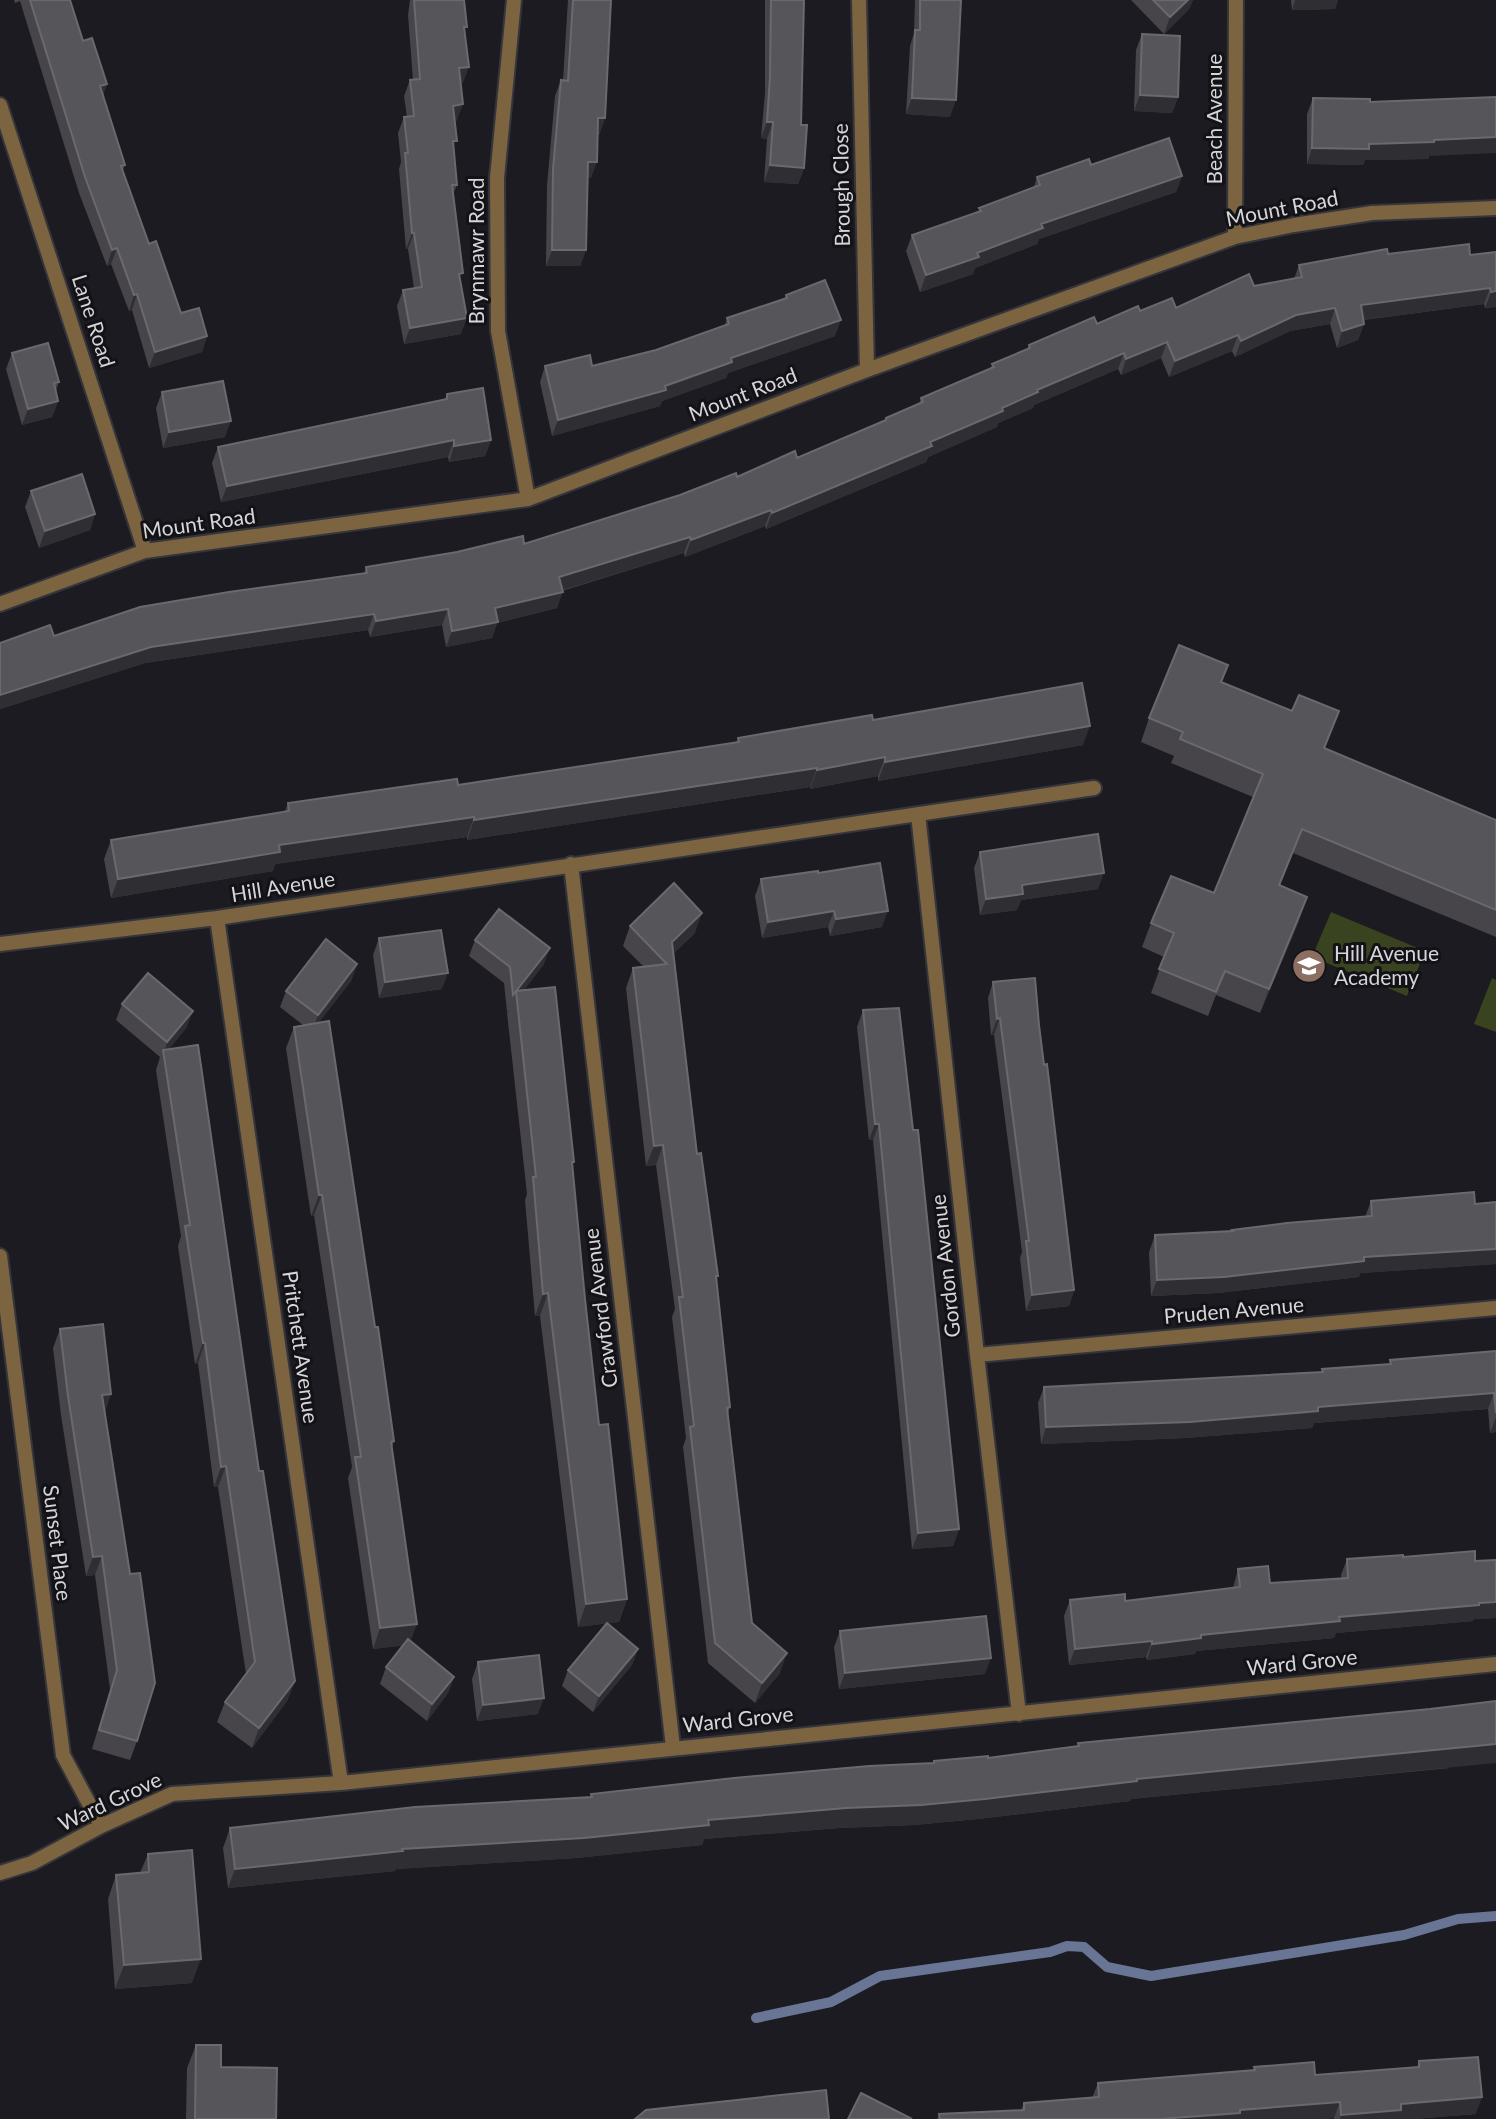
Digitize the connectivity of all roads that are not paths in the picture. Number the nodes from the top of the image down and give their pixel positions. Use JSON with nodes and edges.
{"nodes":[{"id":1,"x":514,"y":0,"type":"edge"},
{"id":2,"x":859,"y":0,"type":"edge"},
{"id":3,"x":1237,"y":0,"type":"edge"},
{"id":4,"x":0,"y":104,"type":"edge"},
{"id":5,"x":1496,"y":208,"type":"edge"},
{"id":6,"x":1235,"y":237,"type":"junction"},
{"id":7,"x":867,"y":370,"type":"junction"},
{"id":8,"x":528,"y":499,"type":"junction"},
{"id":9,"x":145,"y":551,"type":"junction"},
{"id":10,"x":0,"y":604,"type":"edge"},
{"id":11,"x":1094,"y":788,"type":"dead end"},
{"id":12,"x":918,"y":814,"type":"junction"},
{"id":13,"x":571,"y":864,"type":"junction"},
{"id":14,"x":218,"y":918,"type":"junction"},
{"id":15,"x":0,"y":944,"type":"edge"},
{"id":16,"x":0,"y":1256,"type":"edge"},
{"id":17,"x":1496,"y":1308,"type":"edge"},
{"id":18,"x":976,"y":1355,"type":"junction"},
{"id":19,"x":1496,"y":1664,"type":"edge"},
{"id":20,"x":1019,"y":1714,"type":"junction"},
{"id":21,"x":673,"y":1748,"type":"junction"},
{"id":22,"x":341,"y":1783,"type":"junction"},
{"id":23,"x":101,"y":1826,"type":"junction"},
{"id":24,"x":0,"y":1873,"type":"edge"}],
"edges":[{"from":1,"to":8,"type":"street","name":"Brynmawr Road"},
{"from":2,"to":7,"type":"street","name":"Brough Close"},
{"from":3,"to":6,"type":"street","name":"Beach Avenue"},
{"from":4,"to":9,"type":"street","name":"Lane Road"},
{"from":5,"to":6,"type":"street","name":"Mount Road"},
{"from":6,"to":7,"type":"street","name":"Mount Road"},
{"from":7,"to":8,"type":"street","name":"Mount Road"},
{"from":8,"to":9,"type":"street","name":"Mount Road"},
{"from":9,"to":10,"type":"street","name":"Mount Road"},
{"from":11,"to":12,"type":"street","name":"Hill Avenue"},
{"from":12,"to":13,"type":"street","name":"Hill Avenue"},
{"from":12,"to":18,"type":"street","name":"Gordon Avenue"},
{"from":13,"to":14,"type":"street","name":"Hill Avenue"},
{"from":13,"to":21,"type":"street","name":"Crawford Avenue"},
{"from":14,"to":15,"type":"street","name":"Hill Avenue"},
{"from":14,"to":22,"type":"street","name":"Pritchett Avenue"},
{"from":16,"to":23,"type":"street","name":"Sunset Place"},
{"from":17,"to":18,"type":"street","name":"Pruden Avenue"},
{"from":18,"to":20,"type":"street","name":"Gordon Avenue"},
{"from":19,"to":20,"type":"street","name":"Ward Grove"},
{"from":20,"to":21,"type":"street","name":"Ward Grove"},
{"from":21,"to":22,"type":"street","name":"Ward Grove"},
{"from":22,"to":23,"type":"street","name":"Ward Grove"},
{"from":23,"to":24,"type":"street","name":"Ward Grove"}]}
